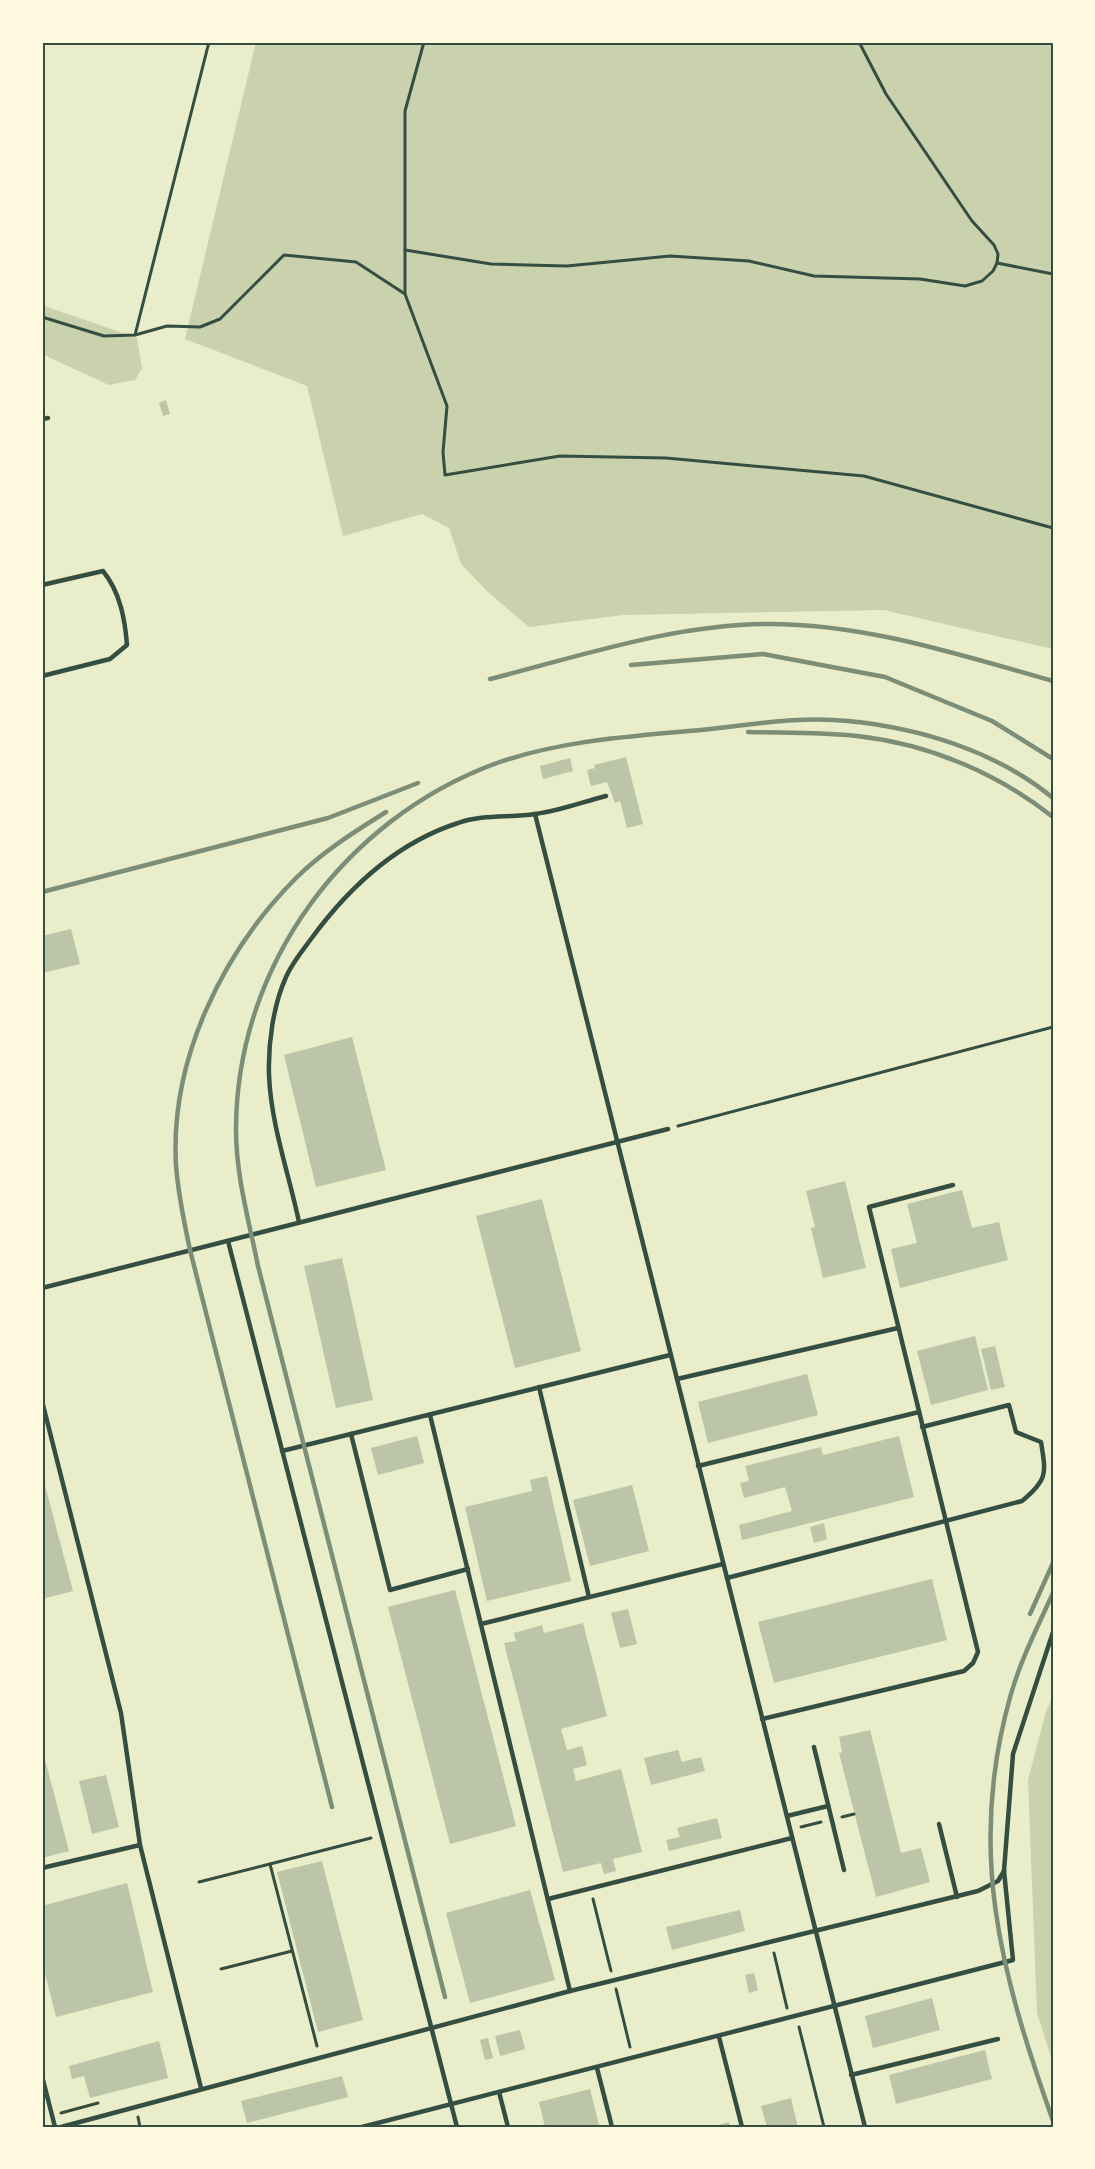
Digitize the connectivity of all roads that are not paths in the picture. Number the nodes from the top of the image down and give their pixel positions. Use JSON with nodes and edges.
{"nodes":[{"id":1,"x":42,"y":585,"type":"edge"},
{"id":2,"x":42,"y":676,"type":"edge"},
{"id":3,"x":606,"y":796,"type":"dead end"},
{"id":4,"x":535,"y":814,"type":"junction"},
{"id":5,"x":668,"y":1129,"type":"road end"},
{"id":6,"x":617,"y":1142,"type":"junction"},
{"id":7,"x":953,"y":1185,"type":"dead end"},
{"id":8,"x":299,"y":1222,"type":"junction"},
{"id":9,"x":228,"y":1240,"type":"junction"},
{"id":10,"x":42,"y":1288,"type":"edge"},
{"id":11,"x":898,"y":1328,"type":"junction"},
{"id":12,"x":670,"y":1355,"type":"junction"},
{"id":13,"x":677,"y":1379,"type":"junction"},
{"id":14,"x":539,"y":1388,"type":"junction"},
{"id":15,"x":42,"y":1401,"type":"edge"},
{"id":16,"x":919,"y":1412,"type":"junction"},
{"id":17,"x":430,"y":1415,"type":"junction"},
{"id":18,"x":922,"y":1426,"type":"junction"},
{"id":19,"x":351,"y":1434,"type":"junction"},
{"id":20,"x":282,"y":1451,"type":"junction"},
{"id":21,"x":698,"y":1466,"type":"junction"},
{"id":22,"x":946,"y":1522,"type":"junction"},
{"id":23,"x":723,"y":1564,"type":"junction"},
{"id":24,"x":468,"y":1569,"type":"junction"},
{"id":25,"x":727,"y":1578,"type":"junction"},
{"id":26,"x":589,"y":1597,"type":"junction"},
{"id":27,"x":481,"y":1624,"type":"junction"},
{"id":28,"x":1053,"y":1632,"type":"edge"},
{"id":29,"x":762,"y":1719,"type":"junction"},
{"id":30,"x":814,"y":1747,"type":"dead end"},
{"id":31,"x":828,"y":1806,"type":"junction"},
{"id":32,"x":787,"y":1816,"type":"junction"},
{"id":33,"x":939,"y":1824,"type":"dead end"},
{"id":34,"x":792,"y":1838,"type":"junction"},
{"id":35,"x":140,"y":1845,"type":"junction"},
{"id":36,"x":42,"y":1868,"type":"edge"},
{"id":37,"x":844,"y":1870,"type":"dead end"},
{"id":38,"x":1004,"y":1871,"type":"junction"},
{"id":39,"x":957,"y":1897,"type":"junction"},
{"id":40,"x":548,"y":1899,"type":"junction"},
{"id":41,"x":816,"y":1931,"type":"junction"},
{"id":42,"x":570,"y":1991,"type":"junction"},
{"id":43,"x":835,"y":2007,"type":"junction"},
{"id":44,"x":431,"y":2027,"type":"junction"},
{"id":45,"x":719,"y":2037,"type":"junction"},
{"id":46,"x":998,"y":2039,"type":"dead end"},
{"id":47,"x":597,"y":2068,"type":"junction"},
{"id":48,"x":852,"y":2075,"type":"junction"},
{"id":49,"x":42,"y":2076,"type":"edge"},
{"id":50,"x":201,"y":2088,"type":"junction"},
{"id":51,"x":499,"y":2092,"type":"junction"},
{"id":52,"x":451,"y":2105,"type":"junction"},
{"id":53,"x":55,"y":2127,"type":"edge"},
{"id":54,"x":61,"y":2127,"type":"edge"},
{"id":55,"x":362,"y":2127,"type":"edge"},
{"id":56,"x":457,"y":2127,"type":"edge"},
{"id":57,"x":508,"y":2127,"type":"edge"},
{"id":58,"x":612,"y":2127,"type":"edge"},
{"id":59,"x":742,"y":2127,"type":"edge"},
{"id":60,"x":865,"y":2127,"type":"edge"}],
"edges":[{"from":1,"to":2,"type":"lane"},
{"from":3,"to":4,"type":"lane"},
{"from":4,"to":6,"type":"lane"},
{"from":4,"to":8,"type":"lane"},
{"from":5,"to":6,"type":"lane"},
{"from":6,"to":8,"type":"lane"},
{"from":6,"to":12,"type":"lane"},
{"from":7,"to":11,"type":"lane"},
{"from":8,"to":9,"type":"lane"},
{"from":9,"to":10,"type":"lane"},
{"from":9,"to":20,"type":"lane"},
{"from":11,"to":13,"type":"lane"},
{"from":11,"to":16,"type":"lane"},
{"from":12,"to":13,"type":"lane"},
{"from":12,"to":14,"type":"lane"},
{"from":13,"to":21,"type":"lane"},
{"from":14,"to":17,"type":"lane"},
{"from":14,"to":26,"type":"lane"},
{"from":15,"to":35,"type":"lane"},
{"from":16,"to":18,"type":"lane"},
{"from":16,"to":21,"type":"lane"},
{"from":17,"to":19,"type":"lane"},
{"from":17,"to":24,"type":"lane"},
{"from":18,"to":22,"type":"lane"},
{"from":18,"to":22,"type":"lane"},
{"from":19,"to":20,"type":"lane"},
{"from":19,"to":24,"type":"lane"},
{"from":20,"to":44,"type":"lane"},
{"from":21,"to":23,"type":"lane"},
{"from":22,"to":25,"type":"lane"},
{"from":22,"to":29,"type":"lane"},
{"from":23,"to":25,"type":"lane"},
{"from":23,"to":26,"type":"lane"},
{"from":24,"to":27,"type":"lane"},
{"from":25,"to":29,"type":"lane"},
{"from":26,"to":27,"type":"lane"},
{"from":27,"to":40,"type":"lane"},
{"from":28,"to":38,"type":"lane"},
{"from":29,"to":32,"type":"lane"},
{"from":30,"to":31,"type":"lane"},
{"from":31,"to":32,"type":"lane"},
{"from":31,"to":37,"type":"lane"},
{"from":32,"to":34,"type":"lane"},
{"from":33,"to":39,"type":"lane"},
{"from":34,"to":40,"type":"lane"},
{"from":34,"to":41,"type":"lane"},
{"from":35,"to":36,"type":"lane"},
{"from":35,"to":50,"type":"lane"},
{"from":38,"to":39,"type":"lane"},
{"from":38,"to":43,"type":"lane"},
{"from":39,"to":41,"type":"lane"},
{"from":40,"to":42,"type":"lane"},
{"from":41,"to":42,"type":"lane"},
{"from":41,"to":43,"type":"lane"},
{"from":42,"to":44,"type":"lane"},
{"from":43,"to":45,"type":"lane"},
{"from":43,"to":48,"type":"lane"},
{"from":44,"to":50,"type":"lane"},
{"from":44,"to":52,"type":"lane"},
{"from":45,"to":47,"type":"lane"},
{"from":45,"to":59,"type":"lane"},
{"from":46,"to":48,"type":"lane"},
{"from":47,"to":51,"type":"lane"},
{"from":47,"to":58,"type":"lane"},
{"from":48,"to":60,"type":"lane"},
{"from":49,"to":53,"type":"lane"},
{"from":50,"to":54,"type":"lane"},
{"from":51,"to":52,"type":"lane"},
{"from":51,"to":57,"type":"lane"},
{"from":52,"to":55,"type":"lane"},
{"from":52,"to":56,"type":"lane"}]}
